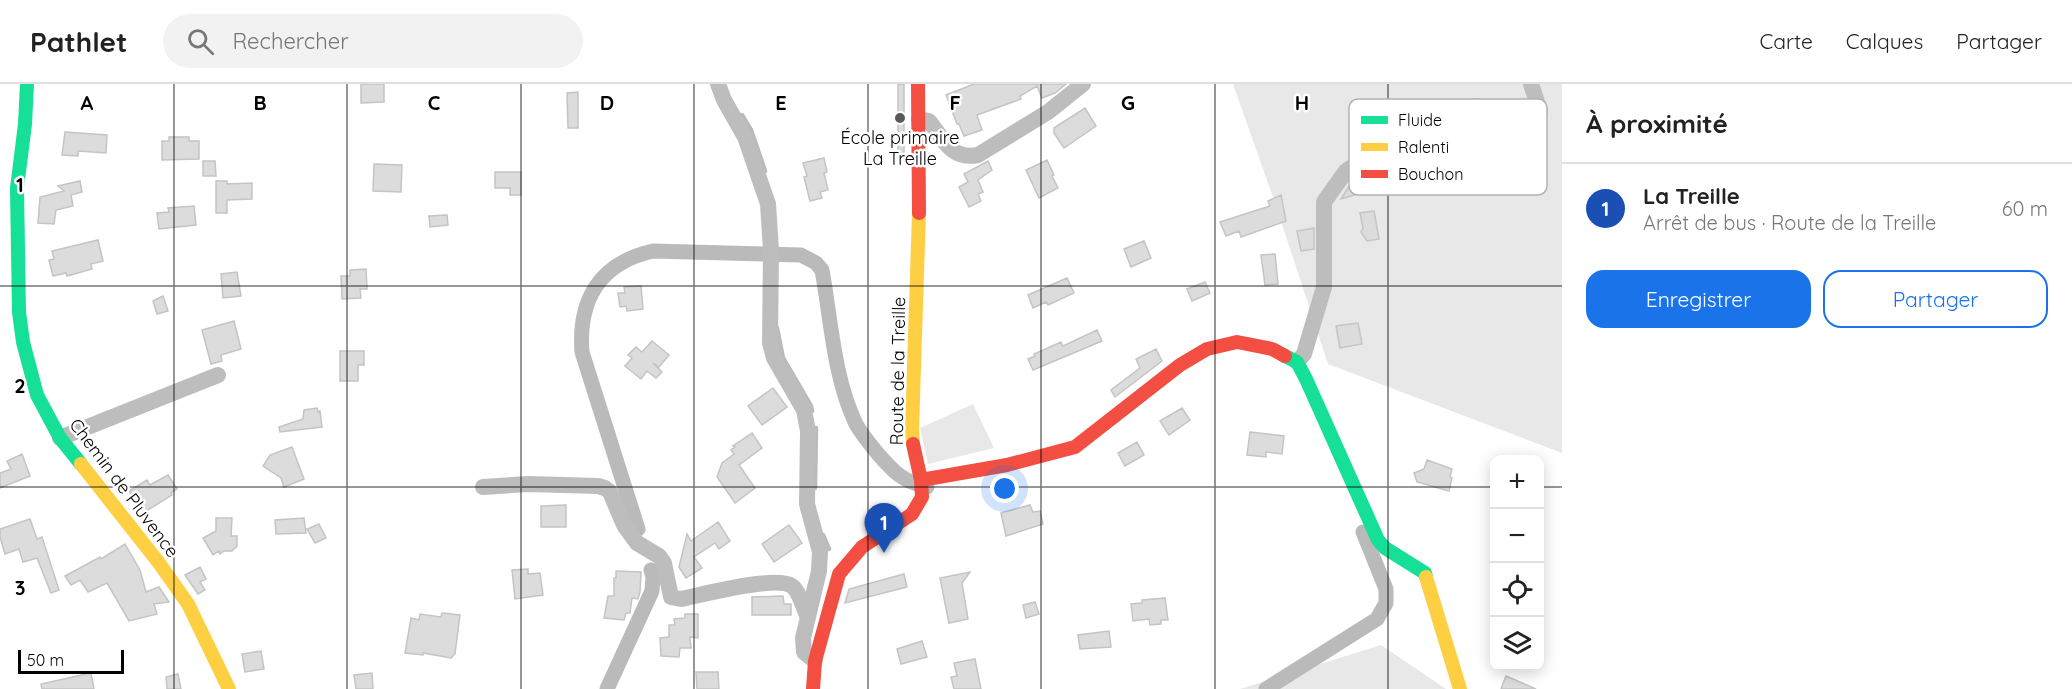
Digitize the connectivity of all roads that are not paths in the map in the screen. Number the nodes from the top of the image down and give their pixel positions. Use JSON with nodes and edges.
{"nodes":[{"id":1,"x":27,"y":84,"type":"edge"},
{"id":2,"x":718,"y":84,"type":"edge"},
{"id":3,"x":918,"y":84,"type":"edge"},
{"id":4,"x":1083,"y":84,"type":"edge"},
{"id":5,"x":1531,"y":84,"type":"edge"},
{"id":6,"x":1536,"y":99,"type":"edge"},
{"id":7,"x":919,"y":119,"type":"junction"},
{"id":8,"x":1349,"y":169,"type":"edge"},
{"id":9,"x":1296,"y":362,"type":"junction"},
{"id":10,"x":218,"y":375,"type":"dead end"},
{"id":11,"x":60,"y":438,"type":"junction"},
{"id":12,"x":921,"y":483,"type":"junction"},
{"id":13,"x":483,"y":487,"type":"dead end"},
{"id":14,"x":807,"y":615,"type":"junction"},
{"id":15,"x":815,"y":661,"type":"junction"},
{"id":16,"x":229,"y":689,"type":"edge"},
{"id":17,"x":813,"y":689,"type":"edge"},
{"id":18,"x":1460,"y":689,"type":"edge"}],
"edges":[{"from":1,"to":11,"type":"street","name":"Chemin de Pluvence"},
{"from":2,"to":14,"type":"street"},
{"from":3,"to":7,"type":"street","name":"Route de la Treille"},
{"from":4,"to":7,"type":"street"},
{"from":5,"to":6,"type":"street"},
{"from":7,"to":12,"type":"street","name":"Route de la Treille"},
{"from":8,"to":9,"type":"street"},
{"from":9,"to":12,"type":"street"},
{"from":9,"to":18,"type":"street"},
{"from":10,"to":11,"type":"street"},
{"from":11,"to":16,"type":"street","name":"Chemin de Pluvence"},
{"from":12,"to":15,"type":"street"},
{"from":13,"to":14,"type":"street"},
{"from":14,"to":15,"type":"street"},
{"from":15,"to":17,"type":"street"}]}
